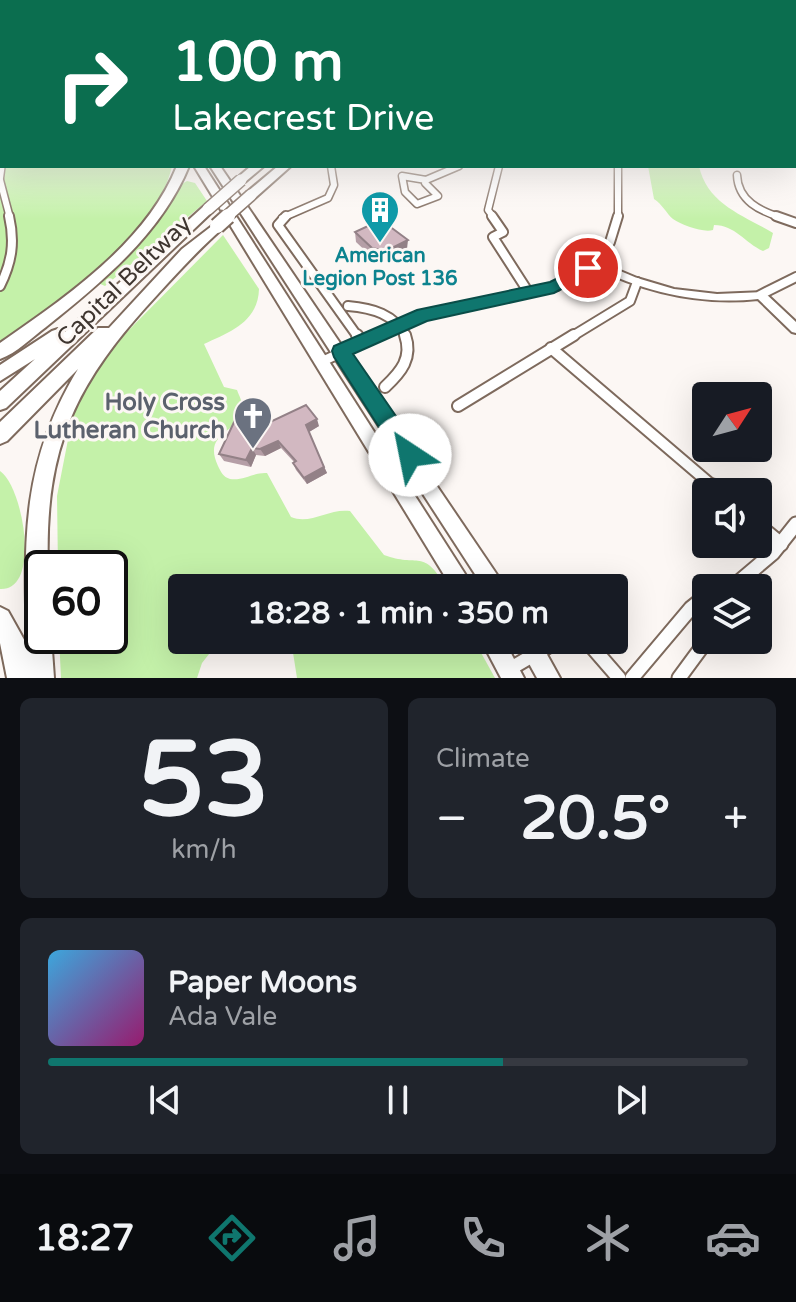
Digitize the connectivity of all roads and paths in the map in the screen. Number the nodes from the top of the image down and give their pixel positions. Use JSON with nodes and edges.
{"nodes":[{"id":1,"x":182,"y":168,"type":"edge"},
{"id":2,"x":200,"y":168,"type":"edge"},
{"id":3,"x":216,"y":168,"type":"edge"},
{"id":4,"x":256,"y":168,"type":"edge"},
{"id":5,"x":283,"y":168,"type":"edge"},
{"id":6,"x":331,"y":168,"type":"edge"},
{"id":7,"x":454,"y":168,"type":"edge"},
{"id":8,"x":498,"y":168,"type":"edge"},
{"id":9,"x":618,"y":168,"type":"edge"},
{"id":10,"x":737,"y":175,"type":"dead end"},
{"id":11,"x":0,"y":179,"type":"edge"},
{"id":12,"x":426,"y":180,"type":"junction"},
{"id":13,"x":796,"y":223,"type":"edge"},
{"id":14,"x":195,"y":246,"type":"junction"},
{"id":15,"x":594,"y":263,"type":"junction"},
{"id":16,"x":138,"y":272,"type":"junction"},
{"id":17,"x":796,"y":277,"type":"edge"},
{"id":18,"x":637,"y":282,"type":"junction"},
{"id":19,"x":0,"y":286,"type":"edge"},
{"id":20,"x":529,"y":293,"type":"junction"},
{"id":21,"x":760,"y":295,"type":"junction"},
{"id":22,"x":348,"y":306,"type":"dead end"},
{"id":23,"x":399,"y":325,"type":"junction"},
{"id":24,"x":796,"y":329,"type":"edge"},
{"id":25,"x":361,"y":341,"type":"junction"},
{"id":26,"x":551,"y":348,"type":"junction"},
{"id":27,"x":341,"y":351,"type":"junction"},
{"id":28,"x":0,"y":352,"type":"edge"},
{"id":29,"x":323,"y":361,"type":"junction"},
{"id":30,"x":0,"y":374,"type":"edge"},
{"id":31,"x":385,"y":387,"type":"dead end"},
{"id":32,"x":0,"y":402,"type":"edge"},
{"id":33,"x":458,"y":406,"type":"dead end"},
{"id":34,"x":0,"y":435,"type":"edge"},
{"id":35,"x":704,"y":478,"type":"edge"},
{"id":36,"x":796,"y":524,"type":"edge"},
{"id":37,"x":772,"y":537,"type":"edge"},
{"id":38,"x":781,"y":544,"type":"junction"},
{"id":39,"x":455,"y":574,"type":"edge"},
{"id":40,"x":487,"y":574,"type":"edge"},
{"id":41,"x":747,"y":574,"type":"edge"},
{"id":42,"x":692,"y":607,"type":"edge"},
{"id":43,"x":0,"y":619,"type":"edge"},
{"id":44,"x":499,"y":654,"type":"edge"},
{"id":45,"x":526,"y":654,"type":"edge"},
{"id":46,"x":535,"y":654,"type":"edge"},
{"id":47,"x":598,"y":654,"type":"edge"},
{"id":48,"x":697,"y":654,"type":"edge"},
{"id":49,"x":510,"y":674,"type":"edge"},
{"id":50,"x":20,"y":678,"type":"edge"},
{"id":51,"x":41,"y":678,"type":"edge"},
{"id":52,"x":549,"y":678,"type":"edge"},
{"id":53,"x":619,"y":678,"type":"edge"},
{"id":54,"x":632,"y":678,"type":"edge"},
{"id":55,"x":679,"y":678,"type":"edge"}],
"edges":[{"from":1,"to":28,"type":"highway"},
{"from":2,"to":29,"type":"main road"},
{"from":3,"to":27,"type":"main road"},
{"from":4,"to":16,"type":"highway","name":"Capital Beltway","bridge":true},
{"from":5,"to":14,"type":"highway","name":"Capital Beltway","bridge":true},
{"from":6,"to":25,"type":"street"},
{"from":7,"to":12,"type":"street"},
{"from":8,"to":20,"type":"street"},
{"from":9,"to":15,"type":"street"},
{"from":10,"to":13,"type":"street"},
{"from":11,"to":19,"type":"street"},
{"from":12,"to":12,"type":"street"},
{"from":14,"to":34,"type":"highway","name":"Capital Beltway"},
{"from":14,"to":51,"type":"highway"},
{"from":15,"to":18,"type":"street"},
{"from":15,"to":20,"type":"street"},
{"from":16,"to":30,"type":"highway"},
{"from":16,"to":32,"type":"highway","name":"Capital Beltway"},
{"from":17,"to":21,"type":"street"},
{"from":18,"to":21,"type":"street"},
{"from":18,"to":26,"type":"street"},
{"from":20,"to":23,"type":"street"},
{"from":21,"to":24,"type":"street"},
{"from":22,"to":23,"type":"street"},
{"from":23,"to":25,"type":"street"},
{"from":23,"to":31,"type":"street"},
{"from":25,"to":27,"type":"street"},
{"from":26,"to":33,"type":"street"},
{"from":26,"to":35,"type":"street"},
{"from":27,"to":29,"type":"street"},
{"from":27,"to":40,"type":"main road"},
{"from":29,"to":39,"type":"main road"},
{"from":36,"to":38,"type":"street"},
{"from":37,"to":38,"type":"street"},
{"from":38,"to":41,"type":"street"},
{"from":42,"to":54,"type":"street"},
{"from":43,"to":50,"type":"highway"},
{"from":44,"to":49,"type":"main road"},
{"from":45,"to":49,"type":"street"},
{"from":46,"to":52,"type":"main road"},
{"from":47,"to":53,"type":"street"},
{"from":48,"to":55,"type":"street"}]}
